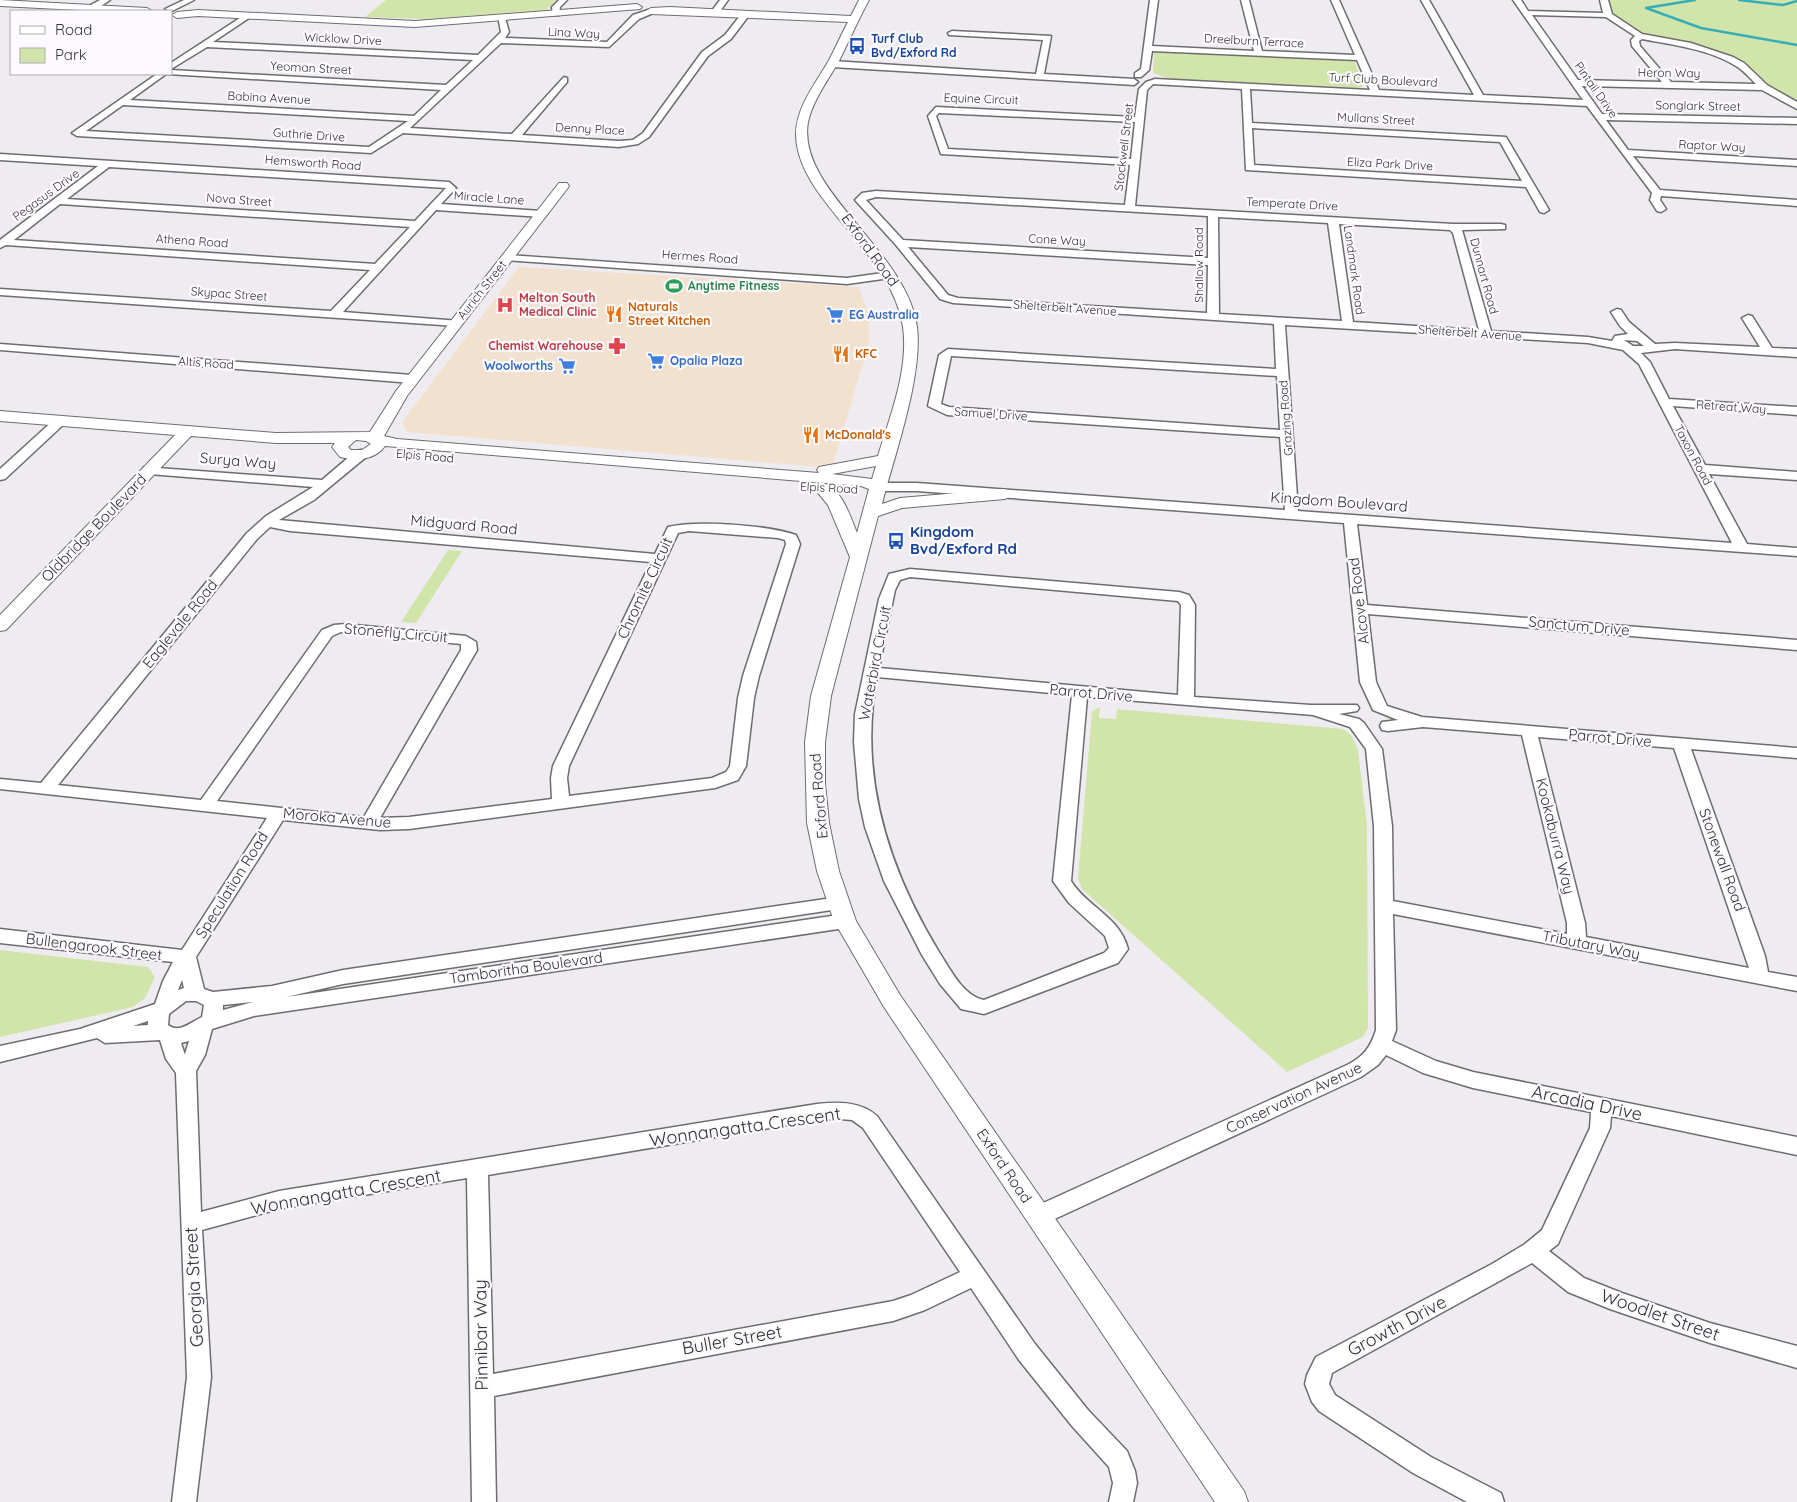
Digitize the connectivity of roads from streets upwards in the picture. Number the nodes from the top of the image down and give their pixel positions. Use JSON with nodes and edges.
{"nodes":[{"id":1,"x":106,"y":0,"type":"edge"},
{"id":2,"x":563,"y":0,"type":"edge"},
{"id":3,"x":724,"y":0,"type":"edge"},
{"id":4,"x":864,"y":0,"type":"edge"},
{"id":5,"x":1154,"y":0,"type":"edge"},
{"id":6,"x":1244,"y":0,"type":"edge"},
{"id":7,"x":1335,"y":0,"type":"edge"},
{"id":8,"x":1426,"y":0,"type":"edge"},
{"id":9,"x":1517,"y":0,"type":"edge"},
{"id":10,"x":1604,"y":0,"type":"edge"},
{"id":11,"x":27,"y":2,"type":"edge"},
{"id":12,"x":0,"y":4,"type":"edge"},
{"id":13,"x":92,"y":8,"type":"junction"},
{"id":14,"x":644,"y":8,"type":"edge"},
{"id":15,"x":126,"y":10,"type":"edge"},
{"id":16,"x":175,"y":10,"type":"edge"},
{"id":17,"x":715,"y":12,"type":"junction"},
{"id":18,"x":556,"y":13,"type":"junction"},
{"id":19,"x":1526,"y":13,"type":"junction"},
{"id":20,"x":746,"y":14,"type":"junction"},
{"id":21,"x":1608,"y":15,"type":"junction"},
{"id":22,"x":246,"y":16,"type":"junction"},
{"id":23,"x":501,"y":18,"type":"junction"},
{"id":24,"x":854,"y":19,"type":"junction"},
{"id":25,"x":952,"y":33,"type":"dead end"},
{"id":26,"x":1640,"y":36,"type":"junction"},
{"id":27,"x":498,"y":40,"type":"junction"},
{"id":28,"x":205,"y":44,"type":"junction"},
{"id":29,"x":1148,"y":48,"type":"junction"},
{"id":30,"x":1259,"y":54,"type":"junction"},
{"id":31,"x":479,"y":58,"type":"junction"},
{"id":32,"x":1360,"y":58,"type":"junction"},
{"id":33,"x":833,"y":62,"type":"junction"},
{"id":34,"x":172,"y":66,"type":"edge"},
{"id":35,"x":1040,"y":72,"type":"junction"},
{"id":36,"x":172,"y":73,"type":"edge"},
{"id":37,"x":160,"y":75,"type":"edge"},
{"id":38,"x":1144,"y":79,"type":"junction"},
{"id":39,"x":564,"y":80,"type":"dead end"},
{"id":40,"x":1575,"y":83,"type":"junction"},
{"id":41,"x":1669,"y":85,"type":"junction"},
{"id":42,"x":1246,"y":86,"type":"junction"},
{"id":43,"x":1764,"y":87,"type":"junction"},
{"id":44,"x":449,"y":88,"type":"junction"},
{"id":45,"x":1374,"y":92,"type":"junction"},
{"id":46,"x":1480,"y":98,"type":"junction"},
{"id":47,"x":120,"y":102,"type":"junction"},
{"id":48,"x":1589,"y":103,"type":"junction"},
{"id":49,"x":1797,"y":106,"type":"edge"},
{"id":50,"x":1599,"y":117,"type":"junction"},
{"id":51,"x":416,"y":119,"type":"junction"},
{"id":52,"x":1140,"y":120,"type":"junction"},
{"id":53,"x":1797,"y":121,"type":"edge"},
{"id":54,"x":1247,"y":124,"type":"junction"},
{"id":55,"x":401,"y":130,"type":"junction"},
{"id":56,"x":515,"y":138,"type":"junction"},
{"id":57,"x":1625,"y":153,"type":"junction"},
{"id":58,"x":0,"y":158,"type":"edge"},
{"id":59,"x":1134,"y":162,"type":"junction"},
{"id":60,"x":1797,"y":163,"type":"edge"},
{"id":61,"x":105,"y":165,"type":"junction"},
{"id":62,"x":1530,"y":184,"type":"junction"},
{"id":63,"x":562,"y":186,"type":"dead end"},
{"id":64,"x":1656,"y":193,"type":"junction"},
{"id":65,"x":59,"y":201,"type":"junction"},
{"id":66,"x":1797,"y":203,"type":"edge"},
{"id":67,"x":434,"y":207,"type":"junction"},
{"id":68,"x":1130,"y":208,"type":"junction"},
{"id":69,"x":1661,"y":209,"type":"dead end"},
{"id":70,"x":1544,"y":210,"type":"dead end"},
{"id":71,"x":1213,"y":212,"type":"junction"},
{"id":72,"x":542,"y":214,"type":"junction"},
{"id":73,"x":1334,"y":219,"type":"junction"},
{"id":74,"x":418,"y":224,"type":"junction"},
{"id":75,"x":1453,"y":227,"type":"junction"},
{"id":76,"x":1501,"y":228,"type":"dead end"},
{"id":77,"x":2,"y":243,"type":"edge"},
{"id":78,"x":900,"y":243,"type":"junction"},
{"id":79,"x":507,"y":258,"type":"junction"},
{"id":80,"x":1213,"y":262,"type":"junction"},
{"id":81,"x":378,"y":267,"type":"junction"},
{"id":82,"x":890,"y":274,"type":"junction"},
{"id":83,"x":0,"y":292,"type":"edge"},
{"id":84,"x":1617,"y":312,"type":"dead end"},
{"id":85,"x":334,"y":315,"type":"junction"},
{"id":86,"x":1213,"y":317,"type":"junction"},
{"id":87,"x":1748,"y":318,"type":"dead end"},
{"id":88,"x":1279,"y":321,"type":"junction"},
{"id":89,"x":456,"y":323,"type":"junction"},
{"id":90,"x":1624,"y":324,"type":"junction"},
{"id":91,"x":1348,"y":326,"type":"junction"},
{"id":92,"x":1486,"y":334,"type":"junction"},
{"id":93,"x":1622,"y":343,"type":"junction"},
{"id":94,"x":0,"y":347,"type":"edge"},
{"id":95,"x":1644,"y":347,"type":"junction"},
{"id":96,"x":1769,"y":352,"type":"junction"},
{"id":97,"x":1797,"y":354,"type":"edge"},
{"id":98,"x":1219,"y":369,"type":"joint"},
{"id":99,"x":1283,"y":373,"type":"junction"},
{"id":100,"x":412,"y":379,"type":"junction"},
{"id":101,"x":401,"y":394,"type":"junction"},
{"id":102,"x":1665,"y":402,"type":"junction"},
{"id":103,"x":1797,"y":411,"type":"edge"},
{"id":104,"x":0,"y":416,"type":"edge"},
{"id":105,"x":60,"y":420,"type":"junction"},
{"id":106,"x":188,"y":430,"type":"junction"},
{"id":107,"x":1287,"y":434,"type":"junction"},
{"id":108,"x":377,"y":439,"type":"junction"},
{"id":109,"x":347,"y":444,"type":"junction"},
{"id":110,"x":364,"y":454,"type":"junction"},
{"id":111,"x":886,"y":460,"type":"junction"},
{"id":112,"x":1701,"y":469,"type":"junction"},
{"id":113,"x":149,"y":470,"type":"junction"},
{"id":114,"x":778,"y":475,"type":"junction"},
{"id":115,"x":0,"y":476,"type":"edge"},
{"id":116,"x":1797,"y":476,"type":"edge"},
{"id":117,"x":328,"y":480,"type":"junction"},
{"id":118,"x":878,"y":487,"type":"junction"},
{"id":119,"x":822,"y":488,"type":"junction"},
{"id":120,"x":1004,"y":494,"type":"junction"},
{"id":121,"x":871,"y":513,"type":"junction"},
{"id":122,"x":1292,"y":515,"type":"junction"},
{"id":123,"x":1350,"y":519,"type":"junction"},
{"id":124,"x":268,"y":522,"type":"junction"},
{"id":125,"x":1742,"y":548,"type":"junction"},
{"id":126,"x":1797,"y":552,"type":"edge"},
{"id":127,"x":859,"y":557,"type":"junction"},
{"id":128,"x":658,"y":558,"type":"junction"},
{"id":129,"x":1360,"y":610,"type":"junction"},
{"id":130,"x":0,"y":626,"type":"edge"},
{"id":131,"x":1795,"y":648,"type":"edge"},
{"id":132,"x":871,"y":672,"type":"junction"},
{"id":133,"x":1368,"y":682,"type":"junction"},
{"id":134,"x":1080,"y":692,"type":"junction"},
{"id":135,"x":1186,"y":701,"type":"junction"},
{"id":136,"x":1354,"y":716,"type":"junction"},
{"id":137,"x":1384,"y":718,"type":"junction"},
{"id":138,"x":1529,"y":731,"type":"junction"},
{"id":139,"x":1681,"y":744,"type":"junction"},
{"id":140,"x":1374,"y":749,"type":"junction"},
{"id":141,"x":1797,"y":753,"type":"edge"},
{"id":142,"x":732,"y":776,"type":"joint"},
{"id":143,"x":0,"y":784,"type":"edge"},
{"id":144,"x":45,"y":789,"type":"junction"},
{"id":145,"x":561,"y":803,"type":"junction"},
{"id":146,"x":205,"y":806,"type":"junction"},
{"id":147,"x":278,"y":813,"type":"junction"},
{"id":148,"x":369,"y":823,"type":"junction"},
{"id":149,"x":1384,"y":906,"type":"junction"},
{"id":150,"x":842,"y":912,"type":"junction"},
{"id":151,"x":0,"y":936,"type":"edge"},
{"id":152,"x":1577,"y":942,"type":"junction"},
{"id":153,"x":187,"y":957,"type":"junction"},
{"id":154,"x":1760,"y":977,"type":"junction"},
{"id":155,"x":1797,"y":984,"type":"edge"},
{"id":156,"x":204,"y":996,"type":"junction"},
{"id":157,"x":162,"y":1008,"type":"junction"},
{"id":158,"x":205,"y":1025,"type":"junction"},
{"id":159,"x":165,"y":1034,"type":"junction"},
{"id":160,"x":82,"y":1036,"type":"junction"},
{"id":161,"x":1383,"y":1045,"type":"junction"},
{"id":162,"x":0,"y":1054,"type":"edge"},
{"id":163,"x":186,"y":1070,"type":"junction"},
{"id":164,"x":1600,"y":1106,"type":"junction"},
{"id":165,"x":1797,"y":1146,"type":"edge"},
{"id":166,"x":477,"y":1168,"type":"junction"},
{"id":167,"x":1038,"y":1216,"type":"junction"},
{"id":168,"x":191,"y":1224,"type":"junction"},
{"id":169,"x":1533,"y":1251,"type":"junction"},
{"id":170,"x":976,"y":1275,"type":"junction"},
{"id":171,"x":1797,"y":1356,"type":"edge"},
{"id":172,"x":482,"y":1386,"type":"junction"},
{"id":173,"x":184,"y":1502,"type":"edge"},
{"id":174,"x":484,"y":1502,"type":"edge"},
{"id":175,"x":1121,"y":1502,"type":"edge"},
{"id":176,"x":1233,"y":1502,"type":"edge"},
{"id":177,"x":1492,"y":1502,"type":"edge"}],
"edges":[{"from":1,"to":13,"type":"street"},
{"from":2,"to":18,"type":"street"},
{"from":3,"to":17,"type":"street"},
{"from":4,"to":24,"type":"street","name":"Exford Road"},
{"from":5,"to":29,"type":"street","name":"Stockwell Street"},
{"from":6,"to":30,"type":"street"},
{"from":7,"to":32,"type":"street"},
{"from":8,"to":46,"type":"street"},
{"from":9,"to":19,"type":"street","name":"Pintail Drive"},
{"from":10,"to":21,"type":"street"},
{"from":11,"to":12,"type":"street"},
{"from":11,"to":13,"type":"street"},
{"from":13,"to":15,"type":"street"},
{"from":14,"to":17,"type":"street"},
{"from":14,"to":18,"type":"street"},
{"from":14,"to":27,"type":"street","name":"Lina Way"},
{"from":16,"to":22,"type":"street"},
{"from":17,"to":20,"type":"street"},
{"from":18,"to":23,"type":"street"},
{"from":19,"to":21,"type":"street"},
{"from":19,"to":40,"type":"street","name":"Pintail Drive"},
{"from":20,"to":24,"type":"street"},
{"from":20,"to":56,"type":"street","name":"Denny Place"},
{"from":21,"to":26,"type":"street"},
{"from":22,"to":23,"type":"street"},
{"from":22,"to":28,"type":"street"},
{"from":23,"to":27,"type":"street"},
{"from":24,"to":33,"type":"street","name":"Exford Road"},
{"from":25,"to":35,"type":"street"},
{"from":26,"to":41,"type":"street"},
{"from":26,"to":43,"type":"street"},
{"from":27,"to":31,"type":"street","name":"Guthrie Drive"},
{"from":28,"to":31,"type":"street","name":"Wicklow Drive"},
{"from":28,"to":34,"type":"street"},
{"from":29,"to":30,"type":"street","name":"Dreelburn Terrace"},
{"from":29,"to":38,"type":"street","name":"Stockwell Street"},
{"from":30,"to":32,"type":"street","name":"Dreelburn Terrace"},
{"from":31,"to":44,"type":"street","name":"Guthrie Drive"},
{"from":32,"to":45,"type":"street"},
{"from":33,"to":35,"type":"street","name":"Turf Club Boulevard"},
{"from":33,"to":82,"type":"street","name":"Exford Road"},
{"from":35,"to":38,"type":"street","name":"Turf Club Boulevard"},
{"from":36,"to":44,"type":"street","name":"Yeoman Street"},
{"from":37,"to":47,"type":"street"},
{"from":38,"to":42,"type":"street","name":"Turf Club Boulevard"},
{"from":38,"to":52,"type":"street","name":"Stockwell Street"},
{"from":39,"to":56,"type":"street"},
{"from":40,"to":41,"type":"street","name":"Heron Way"},
{"from":40,"to":48,"type":"street","name":"Pintail Drive"},
{"from":41,"to":43,"type":"street","name":"Heron Way"},
{"from":42,"to":45,"type":"street","name":"Turf Club Boulevard"},
{"from":42,"to":54,"type":"street"},
{"from":43,"to":49,"type":"street"},
{"from":44,"to":51,"type":"street","name":"Guthrie Drive"},
{"from":45,"to":46,"type":"street","name":"Turf Club Boulevard"},
{"from":46,"to":48,"type":"street","name":"Turf Club Boulevard"},
{"from":47,"to":51,"type":"street","name":"Babina Avenue"},
{"from":47,"to":55,"type":"street","name":"Guthrie Drive"},
{"from":48,"to":50,"type":"street","name":"Pintail Drive"},
{"from":50,"to":53,"type":"street","name":"Songlark Street"},
{"from":50,"to":57,"type":"street","name":"Pintail Drive"},
{"from":51,"to":55,"type":"street","name":"Guthrie Drive"},
{"from":52,"to":59,"type":"street","name":"Stockwell Street"},
{"from":52,"to":59,"type":"street","name":"Equine Circuit"},
{"from":54,"to":62,"type":"street","name":"Mullans Street"},
{"from":54,"to":62,"type":"street","name":"Eliza Park Drive"},
{"from":55,"to":56,"type":"street","name":"Denny Place"},
{"from":57,"to":60,"type":"street","name":"Raptor Way"},
{"from":57,"to":64,"type":"street","name":"Pintail Drive"},
{"from":58,"to":61,"type":"street","name":"Hemsworth Road"},
{"from":59,"to":68,"type":"street","name":"Stockwell Street"},
{"from":61,"to":65,"type":"street","name":"Pegasus Drive"},
{"from":61,"to":67,"type":"street","name":"Hemsworth Road"},
{"from":62,"to":70,"type":"street"},
{"from":63,"to":72,"type":"street","name":"Aurich Street"},
{"from":64,"to":66,"type":"street"},
{"from":64,"to":69,"type":"street","name":"Pintail Drive"},
{"from":65,"to":74,"type":"street","name":"Nova Street"},
{"from":65,"to":77,"type":"street","name":"Pegasus Drive"},
{"from":67,"to":72,"type":"street","name":"Miracle Lane"},
{"from":67,"to":74,"type":"street","name":"Hemsworth Road"},
{"from":68,"to":71,"type":"street","name":"Temperate Drive"},
{"from":68,"to":78,"type":"street","name":"Shelterbelt Avenue"},
{"from":71,"to":73,"type":"street","name":"Temperate Drive"},
{"from":71,"to":80,"type":"street","name":"Shallow Road"},
{"from":72,"to":79,"type":"street","name":"Aurich Street"},
{"from":73,"to":75,"type":"street","name":"Temperate Drive"},
{"from":73,"to":91,"type":"street","name":"Landmark Road"},
{"from":74,"to":81,"type":"street","name":"Hemsworth Road"},
{"from":75,"to":76,"type":"street","name":"Temperate Drive"},
{"from":75,"to":92,"type":"street","name":"Dunnart Road"},
{"from":77,"to":81,"type":"street","name":"Athena Road"},
{"from":78,"to":80,"type":"street","name":"Cone Way"},
{"from":78,"to":86,"type":"street","name":"Shelterbelt Avenue"},
{"from":79,"to":82,"type":"street","name":"Hermes Road"},
{"from":79,"to":89,"type":"street","name":"Aurich Street"},
{"from":80,"to":86,"type":"street","name":"Shallow Road"},
{"from":81,"to":85,"type":"street","name":"Hemsworth Road"},
{"from":82,"to":111,"type":"street","name":"Exford Road"},
{"from":83,"to":85,"type":"street","name":"Skypac Street"},
{"from":84,"to":90,"type":"street","name":"Taxon Road"},
{"from":85,"to":89,"type":"street","name":"Skypac Street"},
{"from":86,"to":88,"type":"street","name":"Shelterbelt Avenue"},
{"from":87,"to":96,"type":"street"},
{"from":88,"to":91,"type":"street","name":"Shelterbelt Avenue"},
{"from":88,"to":99,"type":"street","name":"Grazing Road"},
{"from":89,"to":100,"type":"street","name":"Aurich Street"},
{"from":90,"to":93,"type":"street"},
{"from":90,"to":95,"type":"street","name":"Taxon Road"},
{"from":91,"to":92,"type":"street","name":"Shelterbelt Avenue"},
{"from":92,"to":93,"type":"street","name":"Shelterbelt Avenue"},
{"from":93,"to":95,"type":"street"},
{"from":93,"to":95,"type":"street","name":"Shelterbelt Avenue"},
{"from":94,"to":100,"type":"street","name":"Altis Road"},
{"from":95,"to":96,"type":"street"},
{"from":95,"to":102,"type":"street","name":"Taxon Road"},
{"from":96,"to":97,"type":"street"},
{"from":98,"to":99,"type":"street"},
{"from":98,"to":107,"type":"street","name":"Samuel Drive"},
{"from":99,"to":107,"type":"street","name":"Grazing Road"},
{"from":100,"to":101,"type":"street","name":"Aurich Street"},
{"from":101,"to":108,"type":"street","name":"Aurich Street"},
{"from":101,"to":109,"type":"street","name":"Aurich Street"},
{"from":102,"to":103,"type":"street","name":"Retreat Way"},
{"from":102,"to":112,"type":"street","name":"Taxon Road"},
{"from":104,"to":105,"type":"street"},
{"from":105,"to":106,"type":"street"},
{"from":105,"to":115,"type":"street"},
{"from":106,"to":109,"type":"street"},
{"from":106,"to":113,"type":"street","name":"Oldbridge Boulevard"},
{"from":107,"to":122,"type":"street","name":"Grazing Road"},
{"from":108,"to":109,"type":"street","name":"Elpis Road"},
{"from":108,"to":110,"type":"street","name":"Aurich Street"},
{"from":108,"to":114,"type":"street","name":"Elpis Road"},
{"from":109,"to":110,"type":"street","name":"Elpis Road"},
{"from":109,"to":117,"type":"street","name":"Eaglevale Road"},
{"from":110,"to":117,"type":"street","name":"Eaglevale Road"},
{"from":110,"to":119,"type":"street","name":"Elpis Road"},
{"from":111,"to":114,"type":"street"},
{"from":111,"to":118,"type":"street","name":"Exford Road"},
{"from":112,"to":116,"type":"street"},
{"from":112,"to":125,"type":"street","name":"Taxon Road"},
{"from":113,"to":117,"type":"street","name":"Surya Way"},
{"from":113,"to":130,"type":"street","name":"Oldbridge Boulevard"},
{"from":114,"to":118,"type":"street","name":"Elpis Road"},
{"from":117,"to":124,"type":"street","name":"Eaglevale Road"},
{"from":118,"to":119,"type":"street","name":"Elpis Road"},
{"from":118,"to":120,"type":"street","name":"Kingdom Boulevard"},
{"from":118,"to":121,"type":"street","name":"Exford Road"},
{"from":119,"to":127,"type":"street"},
{"from":120,"to":121,"type":"street"},
{"from":120,"to":122,"type":"street","name":"Kingdom Boulevard"},
{"from":121,"to":127,"type":"street","name":"Exford Road"},
{"from":122,"to":123,"type":"street","name":"Kingdom Boulevard"},
{"from":123,"to":125,"type":"street","name":"Kingdom Boulevard"},
{"from":123,"to":129,"type":"street","name":"Alcove Road"},
{"from":124,"to":128,"type":"street","name":"Midguard Road"},
{"from":124,"to":144,"type":"street","name":"Eaglevale Road"},
{"from":125,"to":126,"type":"street","name":"Kingdom Boulevard"},
{"from":127,"to":150,"type":"street","name":"Exford Road"},
{"from":128,"to":142,"type":"street","name":"Chromite Circuit"},
{"from":128,"to":145,"type":"street","name":"Chromite Circuit"},
{"from":129,"to":131,"type":"street","name":"Sanctum Drive"},
{"from":129,"to":133,"type":"street","name":"Alcove Road"},
{"from":132,"to":134,"type":"street","name":"Parrot Drive"},
{"from":132,"to":134,"type":"street","name":"Waterbird Circuit"},
{"from":132,"to":135,"type":"street","name":"Waterbird Circuit"},
{"from":133,"to":136,"type":"street"},
{"from":133,"to":137,"type":"street","name":"Alcove Road"},
{"from":134,"to":135,"type":"street","name":"Parrot Drive"},
{"from":135,"to":136,"type":"street","name":"Parrot Drive"},
{"from":136,"to":137,"type":"street"},
{"from":136,"to":137,"type":"street"},
{"from":136,"to":140,"type":"street"},
{"from":137,"to":138,"type":"street","name":"Parrot Drive"},
{"from":137,"to":140,"type":"street"},
{"from":138,"to":139,"type":"street","name":"Parrot Drive"},
{"from":138,"to":152,"type":"street","name":"Kookaburra Way"},
{"from":139,"to":141,"type":"street","name":"Parrot Drive"},
{"from":139,"to":154,"type":"street","name":"Stonewall Road"},
{"from":140,"to":149,"type":"street"},
{"from":142,"to":145,"type":"street","name":"Moroka Avenue"},
{"from":143,"to":144,"type":"street","name":"Moroka Avenue"},
{"from":144,"to":146,"type":"street","name":"Moroka Avenue"},
{"from":145,"to":148,"type":"street","name":"Moroka Avenue"},
{"from":146,"to":147,"type":"street","name":"Moroka Avenue"},
{"from":146,"to":148,"type":"street","name":"Stonefly Circuit"},
{"from":147,"to":148,"type":"street","name":"Moroka Avenue"},
{"from":147,"to":153,"type":"street","name":"Speculation Road"},
{"from":149,"to":152,"type":"street","name":"Tributary Way"},
{"from":149,"to":161,"type":"street"},
{"from":150,"to":156,"type":"street","name":"Tamboritha Boulevard"},
{"from":150,"to":158,"type":"street","name":"Tamboritha Boulevard"},
{"from":150,"to":167,"type":"street","name":"Exford Road"},
{"from":151,"to":153,"type":"street","name":"Bullengarook Street"},
{"from":152,"to":154,"type":"street","name":"Tributary Way"},
{"from":153,"to":156,"type":"street"},
{"from":153,"to":157,"type":"street","name":"Speculation Road"},
{"from":154,"to":155,"type":"street","name":"Tributary Way"},
{"from":156,"to":157,"type":"street","name":"Tamboritha Boulevard"},
{"from":156,"to":158,"type":"street"},
{"from":157,"to":159,"type":"street"},
{"from":157,"to":160,"type":"street","name":"Tamboritha Boulevard"},
{"from":158,"to":159,"type":"street","name":"Tamboritha Boulevard"},
{"from":158,"to":163,"type":"street","name":"Georgia Street"},
{"from":159,"to":160,"type":"street","name":"Tamboritha Boulevard"},
{"from":159,"to":163,"type":"street"},
{"from":160,"to":162,"type":"street","name":"Tamboritha Boulevard"},
{"from":161,"to":164,"type":"street","name":"Arcadia Drive"},
{"from":161,"to":167,"type":"street","name":"Conservation Avenue"},
{"from":163,"to":168,"type":"street","name":"Georgia Street"},
{"from":164,"to":165,"type":"street","name":"Arcadia Drive"},
{"from":164,"to":169,"type":"street","name":"Growth Drive"},
{"from":166,"to":168,"type":"street","name":"Wonnangatta Crescent"},
{"from":166,"to":170,"type":"street","name":"Wonnangatta Crescent"},
{"from":166,"to":172,"type":"street","name":"Pinnibar Way"},
{"from":167,"to":176,"type":"street","name":"Exford Road"},
{"from":168,"to":173,"type":"street","name":"Georgia Street"},
{"from":169,"to":171,"type":"street","name":"Woodlet Street"},
{"from":169,"to":177,"type":"street","name":"Growth Drive"},
{"from":170,"to":172,"type":"street","name":"Buller Street"},
{"from":170,"to":175,"type":"street","name":"Wonnangatta Crescent"},
{"from":172,"to":174,"type":"street","name":"Pinnibar Way"}]}
